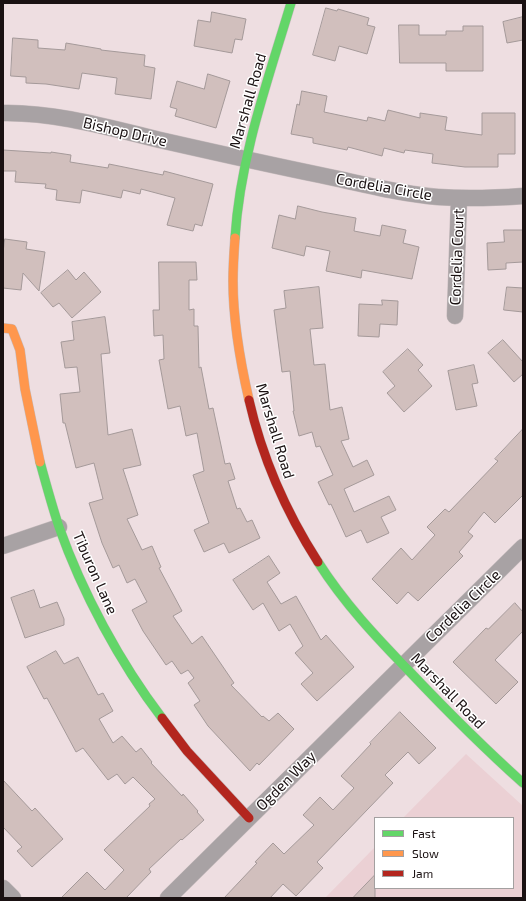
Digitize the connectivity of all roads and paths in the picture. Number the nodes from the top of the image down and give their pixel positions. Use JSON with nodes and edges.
{"nodes":[{"id":1,"x":291,"y":3,"type":"edge"},
{"id":2,"x":3,"y":114,"type":"edge"},
{"id":3,"x":246,"y":160,"type":"junction"},
{"id":4,"x":523,"y":196,"type":"edge"},
{"id":5,"x":459,"y":198,"type":"junction"},
{"id":6,"x":455,"y":316,"type":"dead end"},
{"id":7,"x":3,"y":328,"type":"edge"},
{"id":8,"x":59,"y":527,"type":"junction"},
{"id":9,"x":3,"y":546,"type":"edge"},
{"id":10,"x":523,"y":547,"type":"edge"},
{"id":11,"x":403,"y":665,"type":"junction"},
{"id":12,"x":523,"y":783,"type":"edge"},
{"id":13,"x":249,"y":818,"type":"junction"},
{"id":14,"x":3,"y":888,"type":"edge"},
{"id":15,"x":13,"y":898,"type":"edge"},
{"id":16,"x":168,"y":898,"type":"edge"}],
"edges":[{"from":1,"to":3,"type":"street","name":"Marshall Road"},
{"from":2,"to":3,"type":"street","name":"Bishop Drive"},
{"from":3,"to":5,"type":"street","name":"Cordelia Circle"},
{"from":3,"to":11,"type":"street","name":"Marshall Road"},
{"from":4,"to":5,"type":"street","name":"Cordelia Circle"},
{"from":5,"to":6,"type":"street","name":"Cordelia Court"},
{"from":7,"to":8,"type":"street","name":"Tiburon Lane"},
{"from":8,"to":9,"type":"street"},
{"from":8,"to":13,"type":"street","name":"Tiburon Lane"},
{"from":10,"to":11,"type":"street","name":"Cordelia Circle"},
{"from":11,"to":12,"type":"street","name":"Marshall Road"},
{"from":11,"to":13,"type":"street","name":"Ogden Way"},
{"from":13,"to":16,"type":"street","name":"Ogden Way"},
{"from":14,"to":15,"type":"street"}]}
